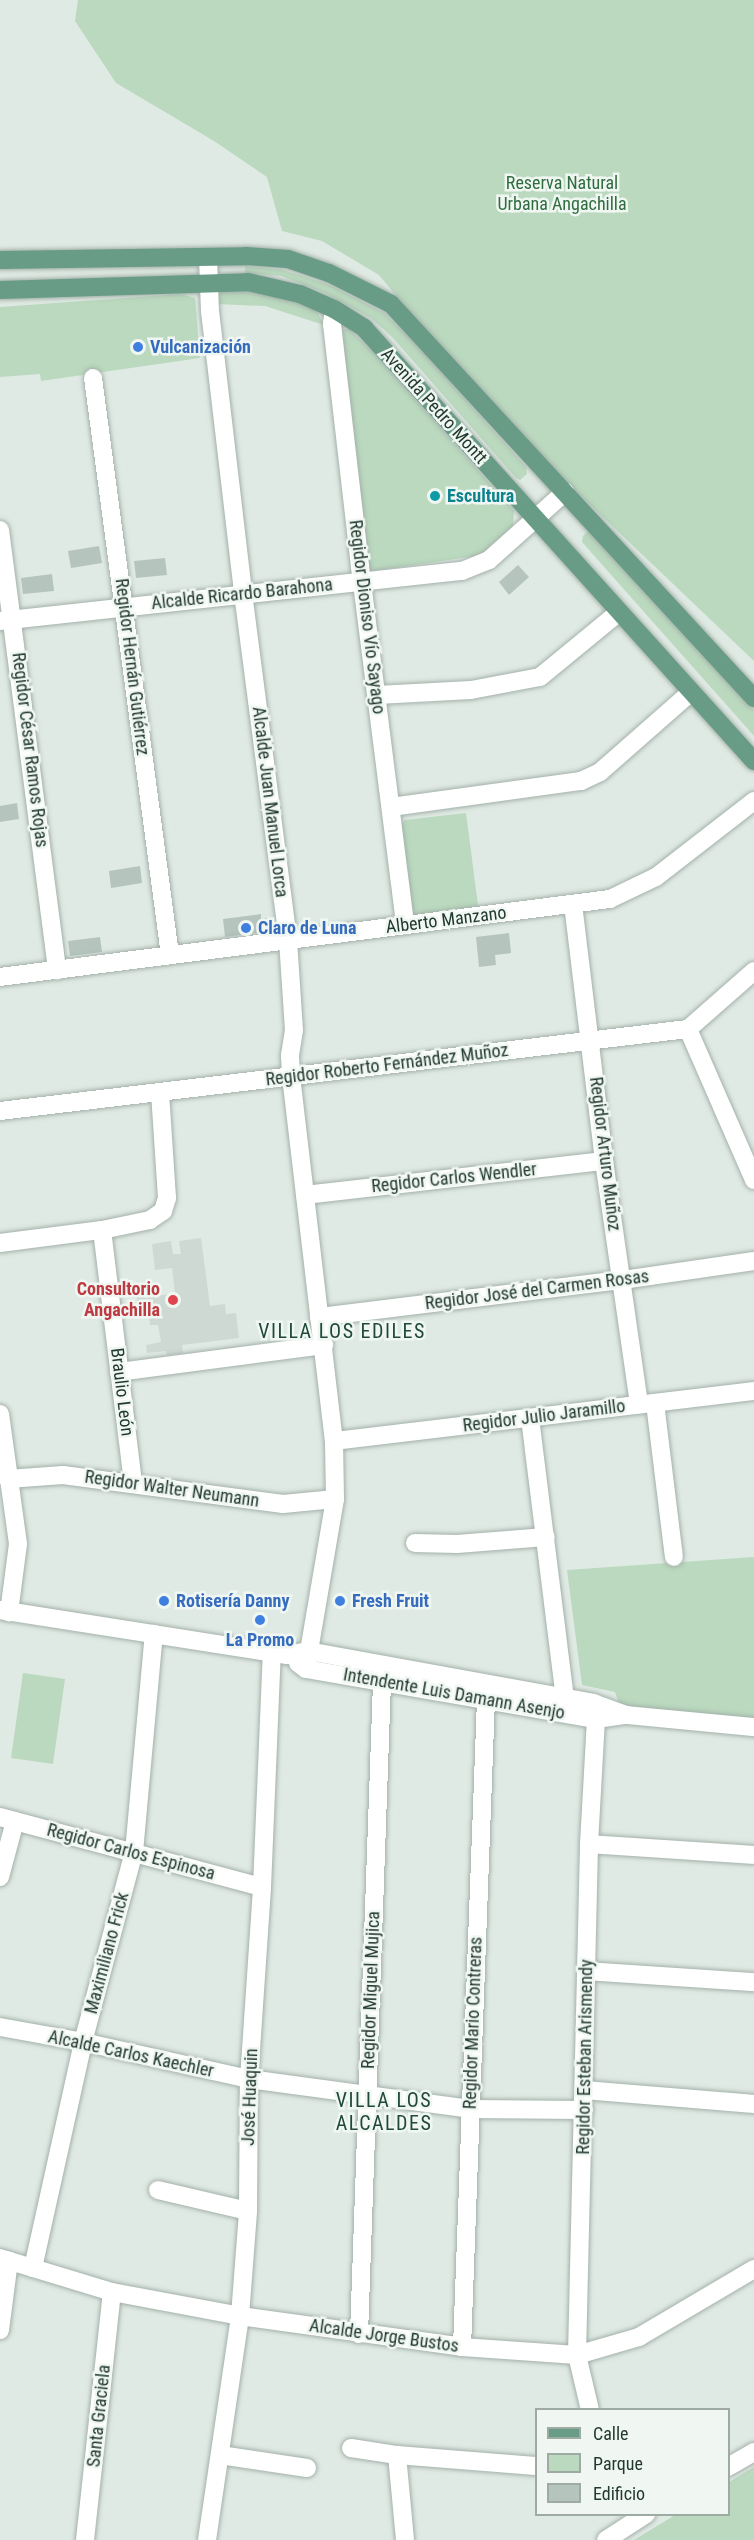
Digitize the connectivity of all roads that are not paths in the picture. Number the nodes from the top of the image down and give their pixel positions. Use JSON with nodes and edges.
{"nodes":[{"id":1,"x":208,"y":257,"type":"junction"},
{"id":2,"x":0,"y":260,"type":"edge"},
{"id":3,"x":210,"y":283,"type":"junction"},
{"id":4,"x":0,"y":290,"type":"edge"},
{"id":5,"x":334,"y":309,"type":"junction"},
{"id":6,"x":93,"y":378,"type":"dead end"},
{"id":7,"x":565,"y":492,"type":"junction"},
{"id":8,"x":536,"y":519,"type":"junction"},
{"id":9,"x":0,"y":530,"type":"edge"},
{"id":10,"x":362,"y":582,"type":"junction"},
{"id":11,"x":243,"y":592,"type":"junction"},
{"id":12,"x":124,"y":607,"type":"junction"},
{"id":13,"x":619,"y":612,"type":"junction"},
{"id":14,"x":7,"y":620,"type":"edge"},
{"id":15,"x":691,"y":692,"type":"junction"},
{"id":16,"x":377,"y":695,"type":"junction"},
{"id":17,"x":754,"y":698,"type":"edge"},
{"id":18,"x":754,"y":761,"type":"edge"},
{"id":19,"x":754,"y":801,"type":"edge"},
{"id":20,"x":391,"y":807,"type":"junction"},
{"id":21,"x":573,"y":904,"type":"junction"},
{"id":22,"x":405,"y":925,"type":"junction"},
{"id":23,"x":288,"y":940,"type":"junction"},
{"id":24,"x":170,"y":955,"type":"junction"},
{"id":25,"x":57,"y":970,"type":"junction"},
{"id":26,"x":754,"y":971,"type":"edge"},
{"id":27,"x":0,"y":977,"type":"edge"},
{"id":28,"x":688,"y":1029,"type":"junction"},
{"id":29,"x":591,"y":1041,"type":"junction"},
{"id":30,"x":291,"y":1076,"type":"junction"},
{"id":31,"x":160,"y":1092,"type":"junction"},
{"id":32,"x":0,"y":1111,"type":"edge"},
{"id":33,"x":604,"y":1161,"type":"junction"},
{"id":34,"x":754,"y":1180,"type":"edge"},
{"id":35,"x":305,"y":1195,"type":"junction"},
{"id":36,"x":102,"y":1230,"type":"junction"},
{"id":37,"x":0,"y":1243,"type":"edge"},
{"id":38,"x":754,"y":1261,"type":"edge"},
{"id":39,"x":622,"y":1280,"type":"junction"},
{"id":40,"x":319,"y":1317,"type":"junction"},
{"id":41,"x":324,"y":1345,"type":"junction"},
{"id":42,"x":119,"y":1372,"type":"junction"},
{"id":43,"x":754,"y":1391,"type":"edge"},
{"id":44,"x":647,"y":1404,"type":"junction"},
{"id":45,"x":0,"y":1414,"type":"edge"},
{"id":46,"x":530,"y":1418,"type":"junction"},
{"id":47,"x":334,"y":1441,"type":"junction"},
{"id":48,"x":8,"y":1479,"type":"junction"},
{"id":49,"x":133,"y":1483,"type":"junction"},
{"id":50,"x":335,"y":1499,"type":"junction"},
{"id":51,"x":546,"y":1537,"type":"junction"},
{"id":52,"x":415,"y":1543,"type":"dead end"},
{"id":53,"x":674,"y":1557,"type":"dead end"},
{"id":54,"x":4,"y":1611,"type":"edge"},
{"id":55,"x":154,"y":1634,"type":"junction"},
{"id":56,"x":279,"y":1653,"type":"junction"},
{"id":57,"x":307,"y":1660,"type":"junction"},
{"id":58,"x":382,"y":1682,"type":"junction"},
{"id":59,"x":486,"y":1700,"type":"junction"},
{"id":60,"x":565,"y":1706,"type":"junction"},
{"id":61,"x":594,"y":1711,"type":"junction"},
{"id":62,"x":754,"y":1727,"type":"edge"},
{"id":63,"x":8,"y":1819,"type":"edge"},
{"id":64,"x":589,"y":1844,"type":"junction"},
{"id":65,"x":134,"y":1852,"type":"junction"},
{"id":66,"x":754,"y":1855,"type":"edge"},
{"id":67,"x":0,"y":1877,"type":"edge"},
{"id":68,"x":262,"y":1887,"type":"junction"},
{"id":69,"x":587,"y":1971,"type":"junction"},
{"id":70,"x":754,"y":1982,"type":"edge"},
{"id":71,"x":0,"y":2027,"type":"edge"},
{"id":72,"x":83,"y":2042,"type":"junction"},
{"id":73,"x":249,"y":2079,"type":"junction"},
{"id":74,"x":584,"y":2090,"type":"junction"},
{"id":75,"x":366,"y":2095,"type":"junction"},
{"id":76,"x":754,"y":2104,"type":"edge"},
{"id":77,"x":470,"y":2109,"type":"junction"},
{"id":78,"x":584,"y":2110,"type":"junction"},
{"id":79,"x":158,"y":2190,"type":"dead end"},
{"id":80,"x":248,"y":2211,"type":"junction"},
{"id":81,"x":4,"y":2260,"type":"edge"},
{"id":82,"x":33,"y":2268,"type":"junction"},
{"id":83,"x":754,"y":2269,"type":"edge"},
{"id":84,"x":112,"y":2292,"type":"junction"},
{"id":85,"x":240,"y":2316,"type":"junction"},
{"id":86,"x":0,"y":2330,"type":"edge"},
{"id":87,"x":359,"y":2334,"type":"junction"},
{"id":88,"x":462,"y":2347,"type":"junction"},
{"id":89,"x":577,"y":2355,"type":"junction"},
{"id":90,"x":590,"y":2408,"type":"edge"},
{"id":91,"x":351,"y":2448,"type":"dead end"},
{"id":92,"x":754,"y":2452,"type":"edge"},
{"id":93,"x":220,"y":2455,"type":"junction"},
{"id":94,"x":397,"y":2455,"type":"junction"},
{"id":95,"x":535,"y":2466,"type":"edge"},
{"id":96,"x":730,"y":2466,"type":"edge"},
{"id":97,"x":307,"y":2468,"type":"dead end"},
{"id":98,"x":640,"y":2516,"type":"edge"},
{"id":99,"x":85,"y":2540,"type":"edge"},
{"id":100,"x":207,"y":2540,"type":"edge"},
{"id":101,"x":405,"y":2540,"type":"edge"},
{"id":102,"x":606,"y":2540,"type":"edge"}],
"edges":[{"from":1,"to":2,"type":"main road","name":"Avenida Pedro Montt"},
{"from":1,"to":3,"type":"street","name":"Alcalde Juan Manuel Lorca"},
{"from":1,"to":7,"type":"main road","name":"Avenida Pedro Montt"},
{"from":3,"to":4,"type":"main road","name":"Avenida Pedro Montt"},
{"from":3,"to":5,"type":"main road","name":"Avenida Pedro Montt"},
{"from":3,"to":11,"type":"street","name":"Alcalde Juan Manuel Lorca"},
{"from":5,"to":8,"type":"main road","name":"Avenida Pedro Montt"},
{"from":5,"to":10,"type":"street","name":"Regidor Dioniso Vío Sayago"},
{"from":6,"to":12,"type":"street","name":"Regidor Hernán Gutiérrez"},
{"from":7,"to":8,"type":"street","name":"Alcalde Ricardo Barahona"},
{"from":7,"to":17,"type":"main road","name":"Avenida Pedro Montt"},
{"from":8,"to":10,"type":"street","name":"Alcalde Ricardo Barahona"},
{"from":8,"to":13,"type":"main road","name":"Avenida Pedro Montt"},
{"from":9,"to":14,"type":"street","name":"Regidor César Ramos Rojas"},
{"from":10,"to":11,"type":"street","name":"Alcalde Ricardo Barahona"},
{"from":10,"to":16,"type":"street","name":"Regidor Dioniso Vío Sayago"},
{"from":11,"to":12,"type":"street","name":"Alcalde Ricardo Barahona"},
{"from":11,"to":23,"type":"street","name":"Alcalde Juan Manuel Lorca"},
{"from":12,"to":14,"type":"street","name":"Alcalde Ricardo Barahona"},
{"from":12,"to":24,"type":"street","name":"Regidor Hernán Gutiérrez"},
{"from":13,"to":15,"type":"main road","name":"Avenida Pedro Montt"},
{"from":13,"to":16,"type":"street"},
{"from":14,"to":25,"type":"street","name":"Regidor César Ramos Rojas"},
{"from":15,"to":18,"type":"main road","name":"Avenida Pedro Montt"},
{"from":15,"to":20,"type":"street"},
{"from":16,"to":20,"type":"street","name":"Regidor Dioniso Vío Sayago"},
{"from":19,"to":21,"type":"street","name":"Alberto Manzano"},
{"from":20,"to":22,"type":"street","name":"Regidor Dioniso Vío Sayago"},
{"from":21,"to":22,"type":"street","name":"Alberto Manzano"},
{"from":21,"to":29,"type":"street","name":"Regidor Arturo Muñoz"},
{"from":22,"to":23,"type":"street","name":"Alberto Manzano"},
{"from":23,"to":24,"type":"street","name":"Alberto Manzano"},
{"from":23,"to":30,"type":"street","name":"Alcalde Juan Manuel Lorca"},
{"from":24,"to":25,"type":"street","name":"Alberto Manzano"},
{"from":25,"to":27,"type":"street","name":"Alberto Manzano"},
{"from":26,"to":28,"type":"street"},
{"from":28,"to":29,"type":"street","name":"Regidor Roberto Fernández Muñoz"},
{"from":28,"to":34,"type":"street"},
{"from":29,"to":30,"type":"street","name":"Regidor Roberto Fernández Muñoz"},
{"from":29,"to":33,"type":"street","name":"Regidor Arturo Muñoz"},
{"from":30,"to":31,"type":"street","name":"Regidor Roberto Fernández Muñoz"},
{"from":30,"to":35,"type":"street","name":"Alcalde Juan Manuel Lorca"},
{"from":31,"to":32,"type":"street","name":"Regidor Roberto Fernández Muñoz"},
{"from":31,"to":36,"type":"street"},
{"from":33,"to":35,"type":"street","name":"Regidor Carlos Wendler"},
{"from":33,"to":39,"type":"street","name":"Regidor Arturo Muñoz"},
{"from":35,"to":40,"type":"street","name":"Alcalde Juan Manuel Lorca"},
{"from":36,"to":37,"type":"street"},
{"from":36,"to":42,"type":"street","name":"Braulio León"},
{"from":38,"to":39,"type":"street","name":"Regidor José del Carmen Rosas"},
{"from":39,"to":40,"type":"street","name":"Regidor José del Carmen Rosas"},
{"from":39,"to":44,"type":"street","name":"Regidor Arturo Muñoz"},
{"from":40,"to":41,"type":"street","name":"Alcalde Juan Manuel Lorca"},
{"from":41,"to":42,"type":"street"},
{"from":41,"to":47,"type":"street","name":"Alcalde Juan Manuel Lorca"},
{"from":42,"to":49,"type":"street","name":"Braulio León"},
{"from":43,"to":44,"type":"street","name":"Regidor Julio Jaramillo"},
{"from":44,"to":46,"type":"street","name":"Regidor Julio Jaramillo"},
{"from":44,"to":53,"type":"street","name":"Regidor Arturo Muñoz"},
{"from":45,"to":48,"type":"street"},
{"from":46,"to":47,"type":"street","name":"Regidor Julio Jaramillo"},
{"from":46,"to":51,"type":"street"},
{"from":47,"to":50,"type":"street","name":"Alcalde Juan Manuel Lorca"},
{"from":48,"to":49,"type":"street","name":"Regidor Walter Neumann"},
{"from":48,"to":54,"type":"street"},
{"from":49,"to":50,"type":"street","name":"Regidor Walter Neumann"},
{"from":50,"to":57,"type":"street","name":"Alcalde Juan Manuel Lorca"},
{"from":51,"to":52,"type":"street"},
{"from":51,"to":60,"type":"street"},
{"from":54,"to":55,"type":"street","name":"Intendente Luis Damann Asenjo"},
{"from":55,"to":56,"type":"street","name":"Intendente Luis Damann Asenjo"},
{"from":55,"to":65,"type":"street","name":"Maximiliano Frick"},
{"from":56,"to":57,"type":"street","name":"Intendente Luis Damann Asenjo"},
{"from":56,"to":68,"type":"street","name":"José Huaquin"},
{"from":57,"to":58,"type":"street","name":"Intendente Luis Damann Asenjo"},
{"from":57,"to":60,"type":"street","name":"Intendente Luis Damann Asenjo"},
{"from":58,"to":59,"type":"street","name":"Intendente Luis Damann Asenjo"},
{"from":58,"to":75,"type":"street","name":"Regidor Miguel Mujica"},
{"from":59,"to":60,"type":"street","name":"Intendente Luis Damann Asenjo"},
{"from":59,"to":77,"type":"street","name":"Regidor Mario Contreras"},
{"from":60,"to":61,"type":"street","name":"Intendente Luis Damann Asenjo"},
{"from":61,"to":62,"type":"street","name":"Intendente Luis Damann Asenjo"},
{"from":61,"to":64,"type":"street","name":"Regidor Esteban Arismendy"},
{"from":63,"to":65,"type":"street","name":"Regidor Carlos Espinosa"},
{"from":63,"to":67,"type":"street"},
{"from":64,"to":66,"type":"street"},
{"from":64,"to":69,"type":"street","name":"Regidor Esteban Arismendy"},
{"from":65,"to":68,"type":"street","name":"Regidor Carlos Espinosa"},
{"from":65,"to":72,"type":"street","name":"Maximiliano Frick"},
{"from":68,"to":73,"type":"street","name":"José Huaquin"},
{"from":69,"to":70,"type":"street"},
{"from":69,"to":74,"type":"street","name":"Regidor Esteban Arismendy"},
{"from":71,"to":72,"type":"street","name":"Alcalde Carlos Kaechler"},
{"from":72,"to":73,"type":"street","name":"Alcalde Carlos Kaechler"},
{"from":72,"to":82,"type":"street","name":"Maximiliano Frick"},
{"from":73,"to":75,"type":"street","name":"Alcalde Carlos Kaechler"},
{"from":73,"to":80,"type":"street","name":"José Huaquin"},
{"from":74,"to":76,"type":"street"},
{"from":74,"to":78,"type":"street","name":"Regidor Esteban Arismendy"},
{"from":75,"to":77,"type":"street","name":"Alcalde Carlos Kaechler"},
{"from":75,"to":87,"type":"street","name":"Regidor Miguel Mujica"},
{"from":77,"to":78,"type":"street","name":"Alcalde Carlos Kaechler"},
{"from":77,"to":88,"type":"street","name":"Regidor Mario Contreras"},
{"from":78,"to":89,"type":"street","name":"Regidor Esteban Arismendy"},
{"from":79,"to":80,"type":"street"},
{"from":80,"to":85,"type":"street","name":"José Huaquin"},
{"from":81,"to":82,"type":"street","name":"Alcalde Jorge Bustos"},
{"from":81,"to":86,"type":"street"},
{"from":82,"to":84,"type":"street","name":"Alcalde Jorge Bustos"},
{"from":83,"to":89,"type":"street","name":"Alcalde Jorge Bustos"},
{"from":84,"to":85,"type":"street","name":"Alcalde Jorge Bustos"},
{"from":84,"to":99,"type":"street","name":"Santa Graciela"},
{"from":85,"to":87,"type":"street","name":"Alcalde Jorge Bustos"},
{"from":85,"to":93,"type":"street","name":"José Huaquin"},
{"from":87,"to":88,"type":"street","name":"Alcalde Jorge Bustos"},
{"from":88,"to":89,"type":"street","name":"Alcalde Jorge Bustos"},
{"from":89,"to":90,"type":"street","name":"Regidor Esteban Arismendy"},
{"from":91,"to":94,"type":"street"},
{"from":92,"to":96,"type":"street"},
{"from":93,"to":97,"type":"street"},
{"from":93,"to":100,"type":"street","name":"José Huaquin"},
{"from":94,"to":95,"type":"street"},
{"from":94,"to":101,"type":"street"},
{"from":98,"to":102,"type":"street"}]}
